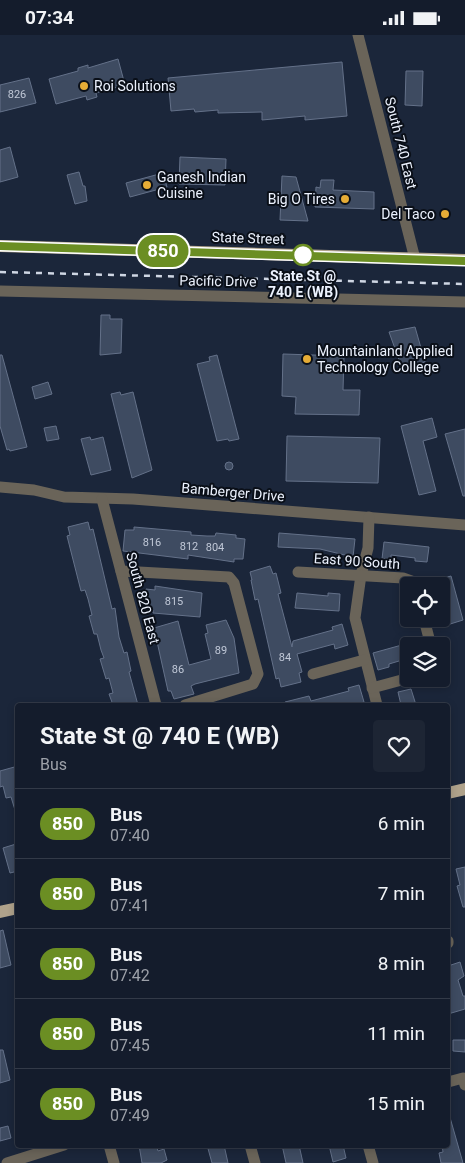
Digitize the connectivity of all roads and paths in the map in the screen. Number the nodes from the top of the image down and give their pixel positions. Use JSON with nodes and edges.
{"nodes":[{"id":1,"x":358,"y":35,"type":"edge"},
{"id":2,"x":0,"y":246,"type":"edge"},
{"id":3,"x":415,"y":259,"type":"junction"},
{"id":4,"x":465,"y":261,"type":"edge"},
{"id":5,"x":0,"y":291,"type":"edge"},
{"id":6,"x":465,"y":302,"type":"edge"},
{"id":7,"x":0,"y":487,"type":"edge"},
{"id":8,"x":102,"y":499,"type":"junction"},
{"id":9,"x":369,"y":517,"type":"junction"},
{"id":10,"x":465,"y":525,"type":"edge"},
{"id":11,"x":121,"y":571,"type":"junction"},
{"id":12,"x":298,"y":572,"type":"dead end"},
{"id":13,"x":361,"y":575,"type":"junction"},
{"id":14,"x":400,"y":578,"type":"edge"},
{"id":15,"x":364,"y":659,"type":"junction"},
{"id":16,"x":313,"y":674,"type":"dead end"},
{"id":17,"x":400,"y":680,"type":"edge"},
{"id":18,"x":372,"y":688,"type":"junction"},
{"id":19,"x":155,"y":703,"type":"edge"},
{"id":20,"x":199,"y":703,"type":"edge"},
{"id":21,"x":377,"y":703,"type":"edge"},
{"id":22,"x":465,"y":789,"type":"edge"},
{"id":23,"x":450,"y":793,"type":"edge"},
{"id":24,"x":15,"y":909,"type":"edge"},
{"id":25,"x":0,"y":913,"type":"edge"},
{"id":26,"x":464,"y":1081,"type":"edge"},
{"id":27,"x":450,"y":1082,"type":"edge"},
{"id":28,"x":54,"y":1148,"type":"edge"},
{"id":29,"x":111,"y":1148,"type":"edge"},
{"id":30,"x":251,"y":1148,"type":"edge"},
{"id":31,"x":369,"y":1148,"type":"edge"},
{"id":32,"x":6,"y":1163,"type":"edge"},
{"id":33,"x":114,"y":1163,"type":"edge"},
{"id":34,"x":255,"y":1163,"type":"edge"},
{"id":35,"x":372,"y":1163,"type":"edge"}],
"edges":[{"from":1,"to":3,"type":"street","name":"South 740 East"},
{"from":2,"to":3,"type":"main road","name":"State Street"},
{"from":3,"to":4,"type":"main road","name":"State Street"},
{"from":5,"to":6,"type":"street","name":"Pacific Drive"},
{"from":7,"to":8,"type":"street","name":"Bamberger Drive"},
{"from":8,"to":9,"type":"street","name":"Bamberger Drive"},
{"from":8,"to":11,"type":"street","name":"South 820 East"},
{"from":9,"to":10,"type":"street","name":"Bamberger Drive"},
{"from":9,"to":13,"type":"street"},
{"from":11,"to":19,"type":"street","name":"South 820 East"},
{"from":11,"to":20,"type":"street"},
{"from":12,"to":13,"type":"street","name":"East 90 South"},
{"from":13,"to":14,"type":"street","name":"East 90 South"},
{"from":13,"to":15,"type":"street"},
{"from":15,"to":16,"type":"street"},
{"from":15,"to":18,"type":"street"},
{"from":17,"to":18,"type":"street"},
{"from":18,"to":21,"type":"street"},
{"from":22,"to":23,"type":"main road"},
{"from":24,"to":25,"type":"main road"},
{"from":26,"to":27,"type":"street"},
{"from":28,"to":32,"type":"street"},
{"from":29,"to":33,"type":"street"},
{"from":30,"to":34,"type":"street"},
{"from":31,"to":35,"type":"street"}]}
